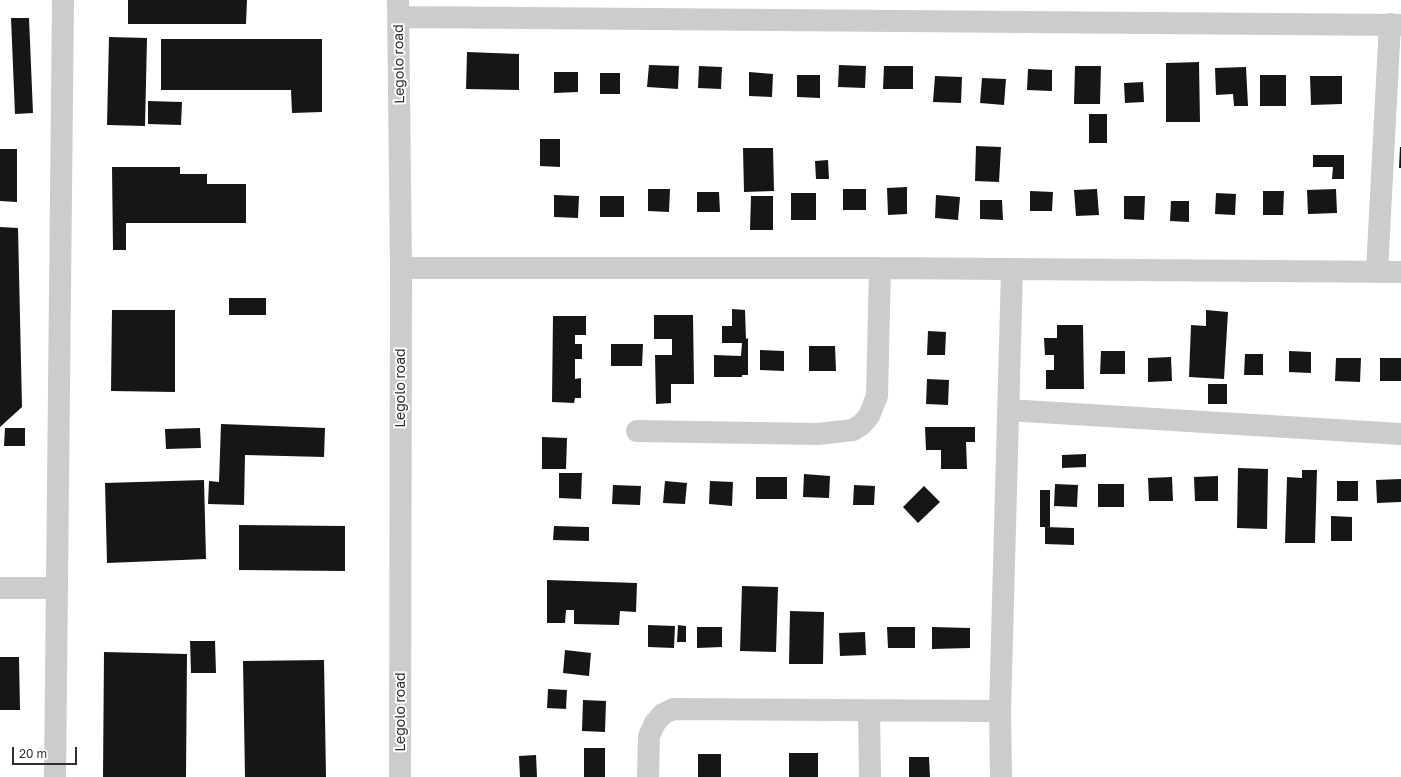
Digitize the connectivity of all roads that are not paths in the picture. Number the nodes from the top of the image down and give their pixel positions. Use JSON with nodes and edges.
{"nodes":[{"id":1,"x":63,"y":0,"type":"edge"},
{"id":2,"x":398,"y":9,"type":"edge"},
{"id":3,"x":1396,"y":25,"type":"edge"},
{"id":4,"x":401,"y":268,"type":"junction"},
{"id":5,"x":880,"y":268,"type":"junction"},
{"id":6,"x":1012,"y":270,"type":"junction"},
{"id":7,"x":1377,"y":271,"type":"junction"},
{"id":8,"x":1401,"y":272,"type":"edge"},
{"id":9,"x":1008,"y":410,"type":"junction"},
{"id":10,"x":637,"y":431,"type":"dead end"},
{"id":11,"x":1401,"y":434,"type":"edge"},
{"id":12,"x":0,"y":588,"type":"edge"},
{"id":13,"x":56,"y":588,"type":"junction"},
{"id":14,"x":869,"y":711,"type":"junction"},
{"id":15,"x":1000,"y":711,"type":"junction"},
{"id":16,"x":55,"y":777,"type":"edge"},
{"id":17,"x":400,"y":777,"type":"edge"},
{"id":18,"x":648,"y":777,"type":"edge"},
{"id":19,"x":870,"y":777,"type":"edge"},
{"id":20,"x":1001,"y":777,"type":"edge"}],
"edges":[{"from":1,"to":13,"type":"street"},
{"from":2,"to":3,"type":"street"},
{"from":2,"to":4,"type":"street","name":"Legolo road"},
{"from":3,"to":7,"type":"street"},
{"from":4,"to":5,"type":"street"},
{"from":4,"to":17,"type":"street","name":"Legolo road"},
{"from":5,"to":6,"type":"street"},
{"from":5,"to":10,"type":"street"},
{"from":6,"to":7,"type":"street"},
{"from":6,"to":9,"type":"street"},
{"from":7,"to":8,"type":"street"},
{"from":9,"to":11,"type":"street"},
{"from":9,"to":15,"type":"street"},
{"from":12,"to":13,"type":"street"},
{"from":13,"to":16,"type":"street"},
{"from":14,"to":15,"type":"street"},
{"from":14,"to":18,"type":"street"},
{"from":14,"to":19,"type":"street"},
{"from":15,"to":20,"type":"street"}]}
